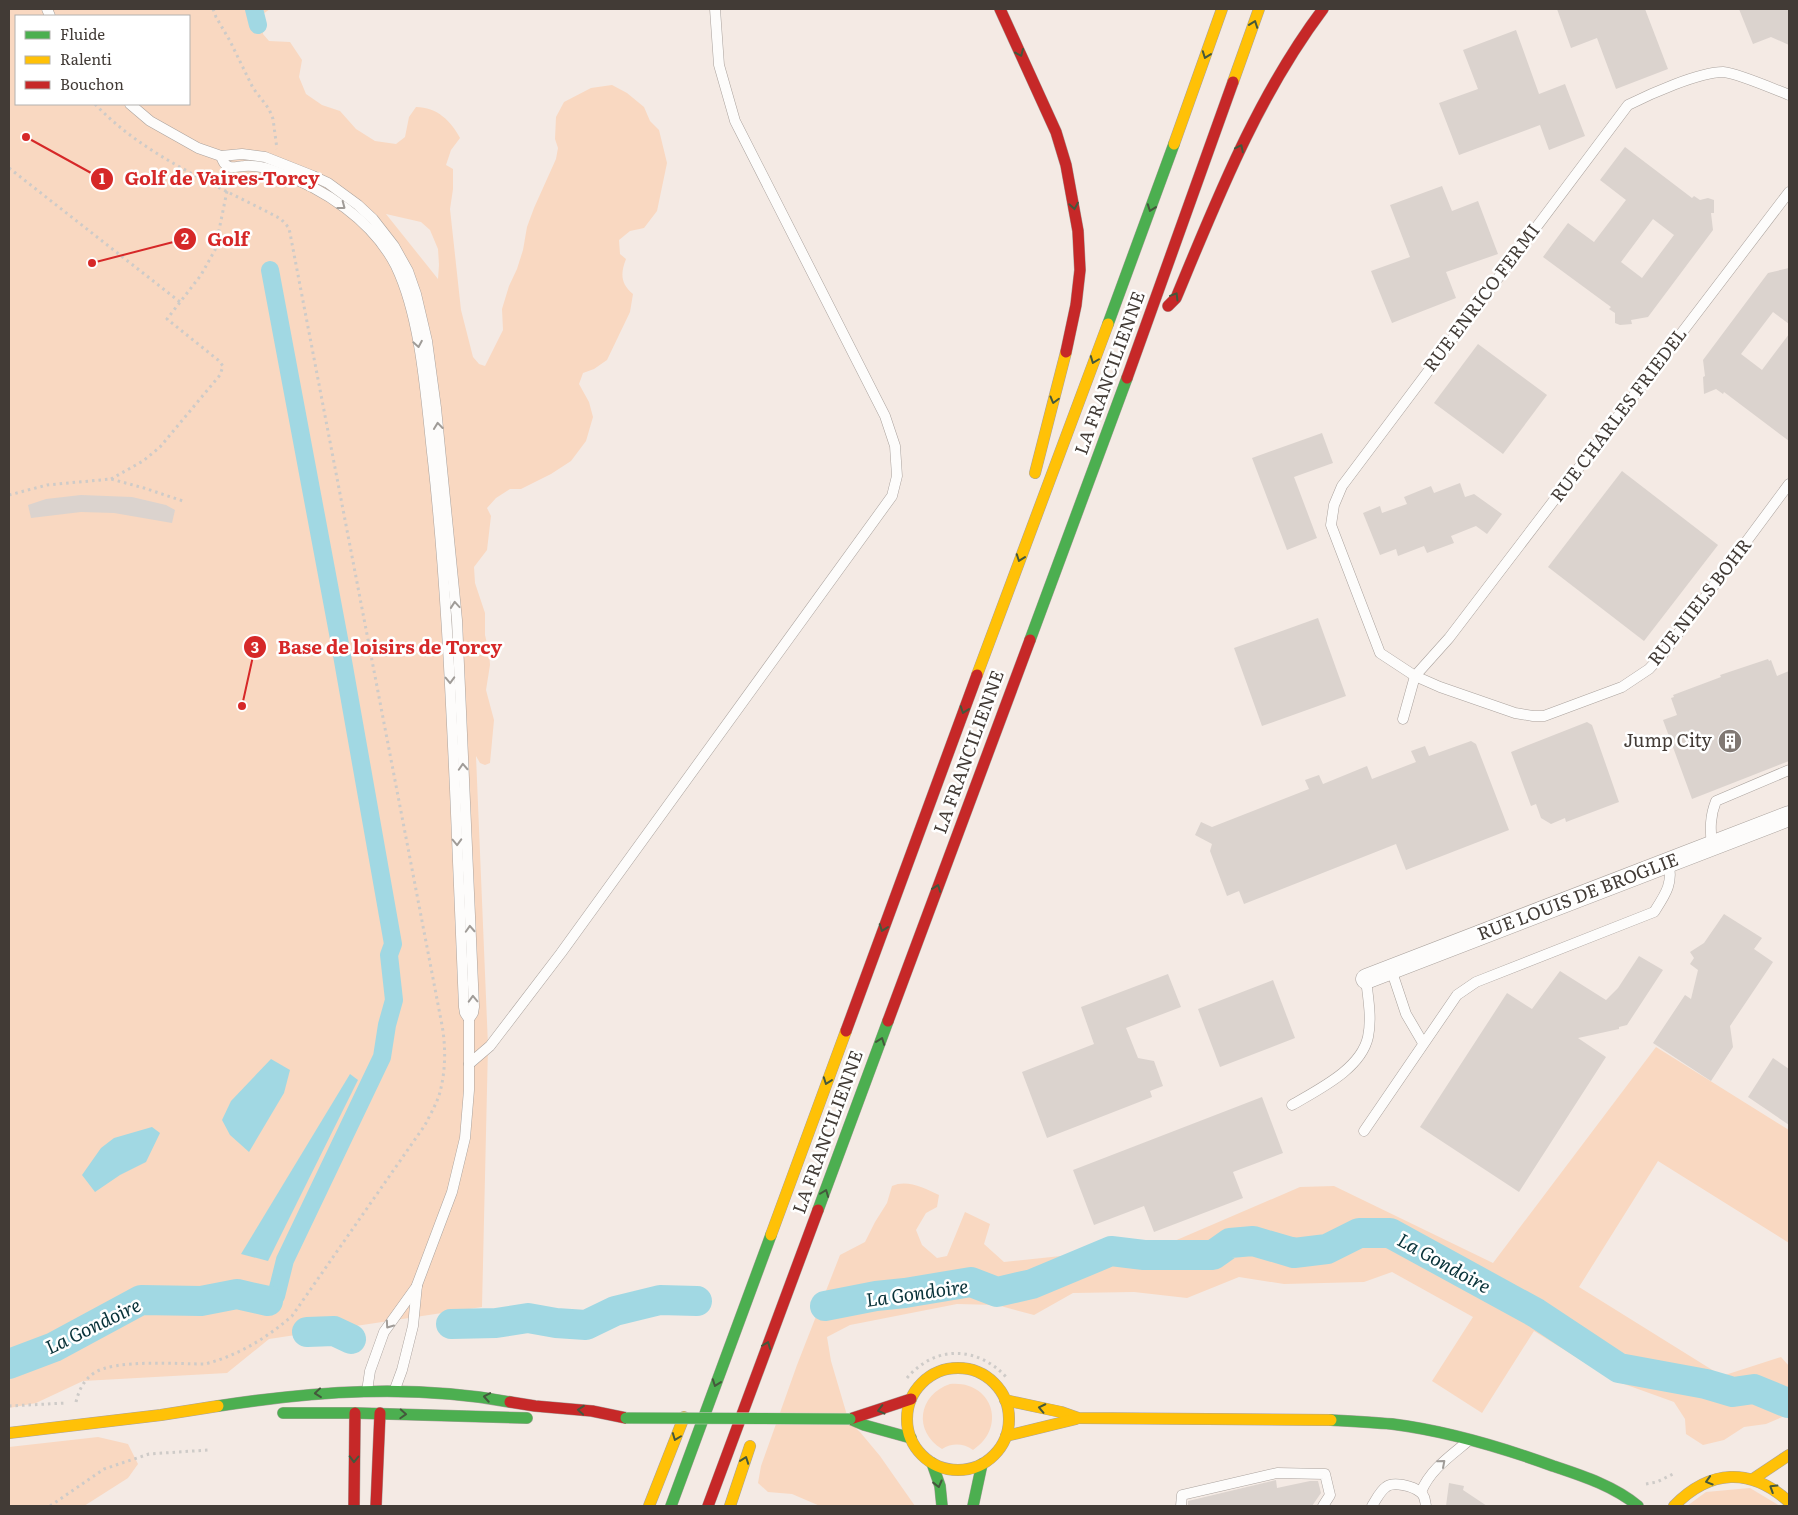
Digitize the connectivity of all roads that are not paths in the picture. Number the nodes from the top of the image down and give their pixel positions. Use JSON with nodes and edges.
{"nodes":[{"id":1,"x":715,"y":9,"type":"edge"},
{"id":2,"x":1000,"y":9,"type":"edge"},
{"id":3,"x":1222,"y":9,"type":"edge"},
{"id":4,"x":1259,"y":9,"type":"edge"},
{"id":5,"x":1323,"y":9,"type":"edge"},
{"id":6,"x":1789,"y":95,"type":"edge"},
{"id":7,"x":131,"y":105,"type":"edge"},
{"id":8,"x":221,"y":156,"type":"junction"},
{"id":9,"x":1789,"y":192,"type":"edge"},
{"id":10,"x":1144,"y":334,"type":"junction"},
{"id":11,"x":1789,"y":484,"type":"edge"},
{"id":12,"x":1037,"y":512,"type":"junction"},
{"id":13,"x":1380,"y":653,"type":"joint"},
{"id":14,"x":1415,"y":676,"type":"junction"},
{"id":15,"x":1403,"y":719,"type":"dead end"},
{"id":16,"x":1789,"y":770,"type":"edge"},
{"id":17,"x":1789,"y":816,"type":"edge"},
{"id":18,"x":1712,"y":846,"type":"junction"},
{"id":19,"x":1668,"y":862,"type":"junction"},
{"id":20,"x":1391,"y":969,"type":"junction"},
{"id":21,"x":1366,"y":979,"type":"joint"},
{"id":22,"x":469,"y":1019,"type":"junction"},
{"id":23,"x":1423,"y":1043,"type":"junction"},
{"id":24,"x":469,"y":1064,"type":"junction"},
{"id":25,"x":1292,"y":1105,"type":"dead end"},
{"id":26,"x":1364,"y":1131,"type":"dead end"},
{"id":27,"x":417,"y":1285,"type":"junction"},
{"id":28,"x":733,"y":1337,"type":"junction"},
{"id":29,"x":719,"y":1350,"type":"dead end"},
{"id":30,"x":367,"y":1391,"type":"junction"},
{"id":31,"x":394,"y":1391,"type":"junction"},
{"id":32,"x":750,"y":1391,"type":"junction"},
{"id":33,"x":911,"y":1399,"type":"junction"},
{"id":34,"x":1005,"y":1400,"type":"junction"},
{"id":35,"x":687,"y":1409,"type":"dead end"},
{"id":36,"x":355,"y":1413,"type":"junction"},
{"id":37,"x":380,"y":1413,"type":"junction"},
{"id":38,"x":271,"y":1414,"type":"dead end"},
{"id":39,"x":242,"y":1415,"type":"dead end"},
{"id":40,"x":161,"y":1416,"type":"junction"},
{"id":41,"x":626,"y":1418,"type":"junction"},
{"id":42,"x":1078,"y":1418,"type":"junction"},
{"id":43,"x":537,"y":1419,"type":"dead end"},
{"id":44,"x":556,"y":1419,"type":"dead end"},
{"id":45,"x":850,"y":1419,"type":"junction"},
{"id":46,"x":9,"y":1433,"type":"edge"},
{"id":47,"x":1006,"y":1436,"type":"junction"},
{"id":48,"x":911,"y":1438,"type":"junction"},
{"id":49,"x":1469,"y":1439,"type":"junction"},
{"id":50,"x":1789,"y":1455,"type":"edge"},
{"id":51,"x":932,"y":1463,"type":"junction"},
{"id":52,"x":982,"y":1464,"type":"junction"},
{"id":53,"x":1753,"y":1479,"type":"junction"},
{"id":54,"x":1421,"y":1492,"type":"junction"},
{"id":55,"x":1624,"y":1495,"type":"junction"},
{"id":56,"x":1650,"y":1500,"type":"dead end"},
{"id":57,"x":1789,"y":1502,"type":"edge"},
{"id":58,"x":1670,"y":1503,"type":"edge"},
{"id":59,"x":354,"y":1506,"type":"edge"},
{"id":60,"x":376,"y":1506,"type":"edge"},
{"id":61,"x":649,"y":1506,"type":"edge"},
{"id":62,"x":671,"y":1506,"type":"edge"},
{"id":63,"x":708,"y":1506,"type":"edge"},
{"id":64,"x":730,"y":1506,"type":"edge"},
{"id":65,"x":942,"y":1506,"type":"edge"},
{"id":66,"x":973,"y":1506,"type":"edge"},
{"id":67,"x":1182,"y":1506,"type":"edge"},
{"id":68,"x":1323,"y":1506,"type":"edge"},
{"id":69,"x":1372,"y":1506,"type":"edge"},
{"id":70,"x":1426,"y":1506,"type":"edge"},
{"id":71,"x":1638,"y":1506,"type":"edge"}],
"edges":[{"from":1,"to":24,"type":"lane"},
{"from":2,"to":12,"type":"main road","one_way":true},
{"from":3,"to":12,"type":"main road","name":"LA FRANCILIENNE","one_way":true},
{"from":10,"to":4,"type":"main road","name":"LA FRANCILIENNE","one_way":true},
{"from":10,"to":5,"type":"main road","one_way":true},
{"from":6,"to":13,"type":"lane","name":"RUE ENRICO FERMI"},
{"from":7,"to":8,"type":"lane"},
{"from":8,"to":22,"type":"lane","one_way":true},
{"from":22,"to":8,"type":"lane","one_way":true},
{"from":9,"to":14,"type":"lane","name":"RUE CHARLES FRIEDEL"},
{"from":32,"to":10,"type":"main road","name":"LA FRANCILIENNE","one_way":true},
{"from":11,"to":14,"type":"lane","name":"RUE NIELS BOHR"},
{"from":12,"to":28,"type":"main road","name":"LA FRANCILIENNE","one_way":true},
{"from":13,"to":14,"type":"lane","name":"RUE NIELS BOHR"},
{"from":14,"to":15,"type":"lane"},
{"from":16,"to":18,"type":"lane"},
{"from":17,"to":18,"type":"street","name":"RUE LOUIS DE BROGLIE"},
{"from":18,"to":19,"type":"street","name":"RUE LOUIS DE BROGLIE"},
{"from":19,"to":20,"type":"street","name":"RUE LOUIS DE BROGLIE"},
{"from":19,"to":23,"type":"lane"},
{"from":20,"to":21,"type":"street","name":"RUE LOUIS DE BROGLIE"},
{"from":20,"to":23,"type":"lane"},
{"from":21,"to":25,"type":"lane"},
{"from":22,"to":24,"type":"lane"},
{"from":23,"to":26,"type":"lane"},
{"from":24,"to":27,"type":"lane"},
{"from":27,"to":30,"type":"lane","one_way":true},
{"from":27,"to":31,"type":"lane"},
{"from":28,"to":29,"type":"main road"},
{"from":28,"to":62,"type":"main road","name":"LA FRANCILIENNE","one_way":true},
{"from":30,"to":31,"type":"main road"},
{"from":30,"to":36,"type":"main road"},
{"from":30,"to":37,"type":"main road"},
{"from":30,"to":40,"type":"main road","one_way":true},
{"from":31,"to":37,"type":"main road"},
{"from":41,"to":31,"type":"main road","one_way":true},
{"from":32,"to":63,"type":"main road","name":"LA FRANCILIENNE"},
{"from":64,"to":32,"type":"main road","one_way":true},
{"from":33,"to":34,"type":"main road"},
{"from":33,"to":45,"type":"main road","one_way":true},
{"from":33,"to":48,"type":"main road"},
{"from":42,"to":34,"type":"main road","one_way":true},
{"from":34,"to":47,"type":"main road"},
{"from":35,"to":61,"type":"main road","one_way":true},
{"from":36,"to":37,"type":"main road"},
{"from":36,"to":38,"type":"main road"},
{"from":36,"to":59,"type":"main road","one_way":true},
{"from":37,"to":43,"type":"main road","one_way":true},
{"from":37,"to":60,"type":"main road"},
{"from":39,"to":40,"type":"main road"},
{"from":40,"to":46,"type":"main road"},
{"from":41,"to":44,"type":"main road"},
{"from":41,"to":45,"type":"main road","bridge":true},
{"from":42,"to":47,"type":"main road"},
{"from":42,"to":49,"type":"main road"},
{"from":45,"to":48,"type":"main road"},
{"from":47,"to":52,"type":"main road"},
{"from":48,"to":51,"type":"main road"},
{"from":54,"to":49,"type":"lane","one_way":true},
{"from":49,"to":55,"type":"main road"},
{"from":50,"to":53,"type":"main road"},
{"from":51,"to":52,"type":"main road"},
{"from":51,"to":65,"type":"main road","one_way":true},
{"from":52,"to":66,"type":"main road"},
{"from":57,"to":53,"type":"main road","one_way":true},
{"from":53,"to":58,"type":"main road","one_way":true},
{"from":54,"to":69,"type":"lane"},
{"from":54,"to":70,"type":"lane"},
{"from":55,"to":56,"type":"main road"},
{"from":55,"to":71,"type":"main road"},
{"from":67,"to":68,"type":"lane"}]}
